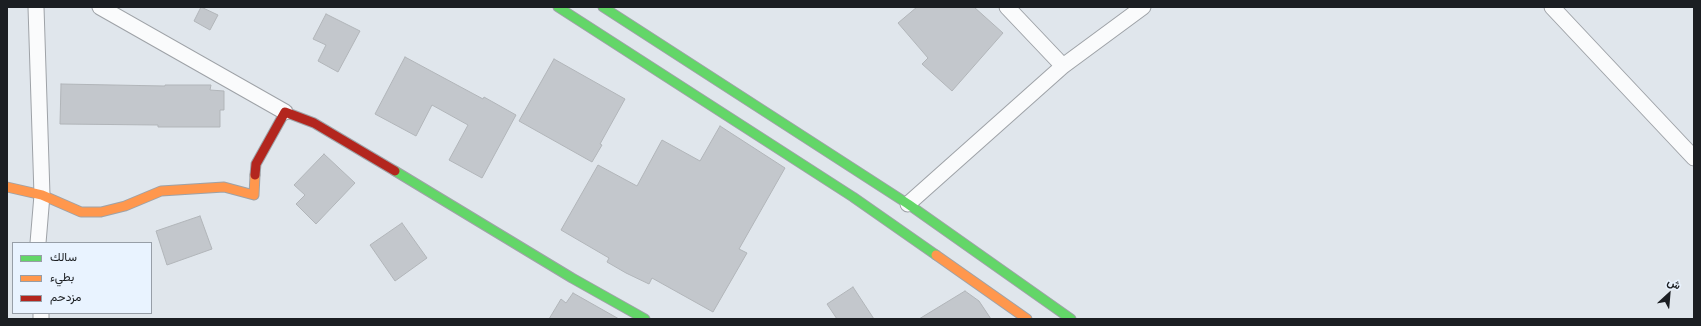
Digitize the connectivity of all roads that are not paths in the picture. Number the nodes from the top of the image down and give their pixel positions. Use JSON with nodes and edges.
{"nodes":[{"id":1,"x":36,"y":7,"type":"edge"},
{"id":2,"x":100,"y":7,"type":"edge"},
{"id":3,"x":558,"y":7,"type":"edge"},
{"id":4,"x":603,"y":7,"type":"edge"},
{"id":5,"x":1007,"y":7,"type":"edge"},
{"id":6,"x":1143,"y":7,"type":"edge"},
{"id":7,"x":1552,"y":7,"type":"edge"},
{"id":8,"x":1063,"y":66,"type":"junction"},
{"id":9,"x":285,"y":112,"type":"junction"},
{"id":10,"x":1694,"y":158,"type":"edge"},
{"id":11,"x":7,"y":187,"type":"edge"},
{"id":12,"x":42,"y":195,"type":"junction"},
{"id":13,"x":908,"y":204,"type":"junction"},
{"id":14,"x":38,"y":242,"type":"edge"},
{"id":15,"x":645,"y":319,"type":"edge"},
{"id":16,"x":1027,"y":319,"type":"edge"},
{"id":17,"x":1070,"y":319,"type":"edge"}],
"edges":[{"from":1,"to":12,"type":"street"},
{"from":2,"to":9,"type":"street"},
{"from":3,"to":16,"type":"street"},
{"from":4,"to":13,"type":"street"},
{"from":5,"to":8,"type":"street"},
{"from":6,"to":8,"type":"street"},
{"from":7,"to":10,"type":"street"},
{"from":8,"to":13,"type":"street"},
{"from":9,"to":12,"type":"street"},
{"from":9,"to":15,"type":"street"},
{"from":11,"to":12,"type":"street"},
{"from":12,"to":14,"type":"street"},
{"from":13,"to":17,"type":"street"}]}
